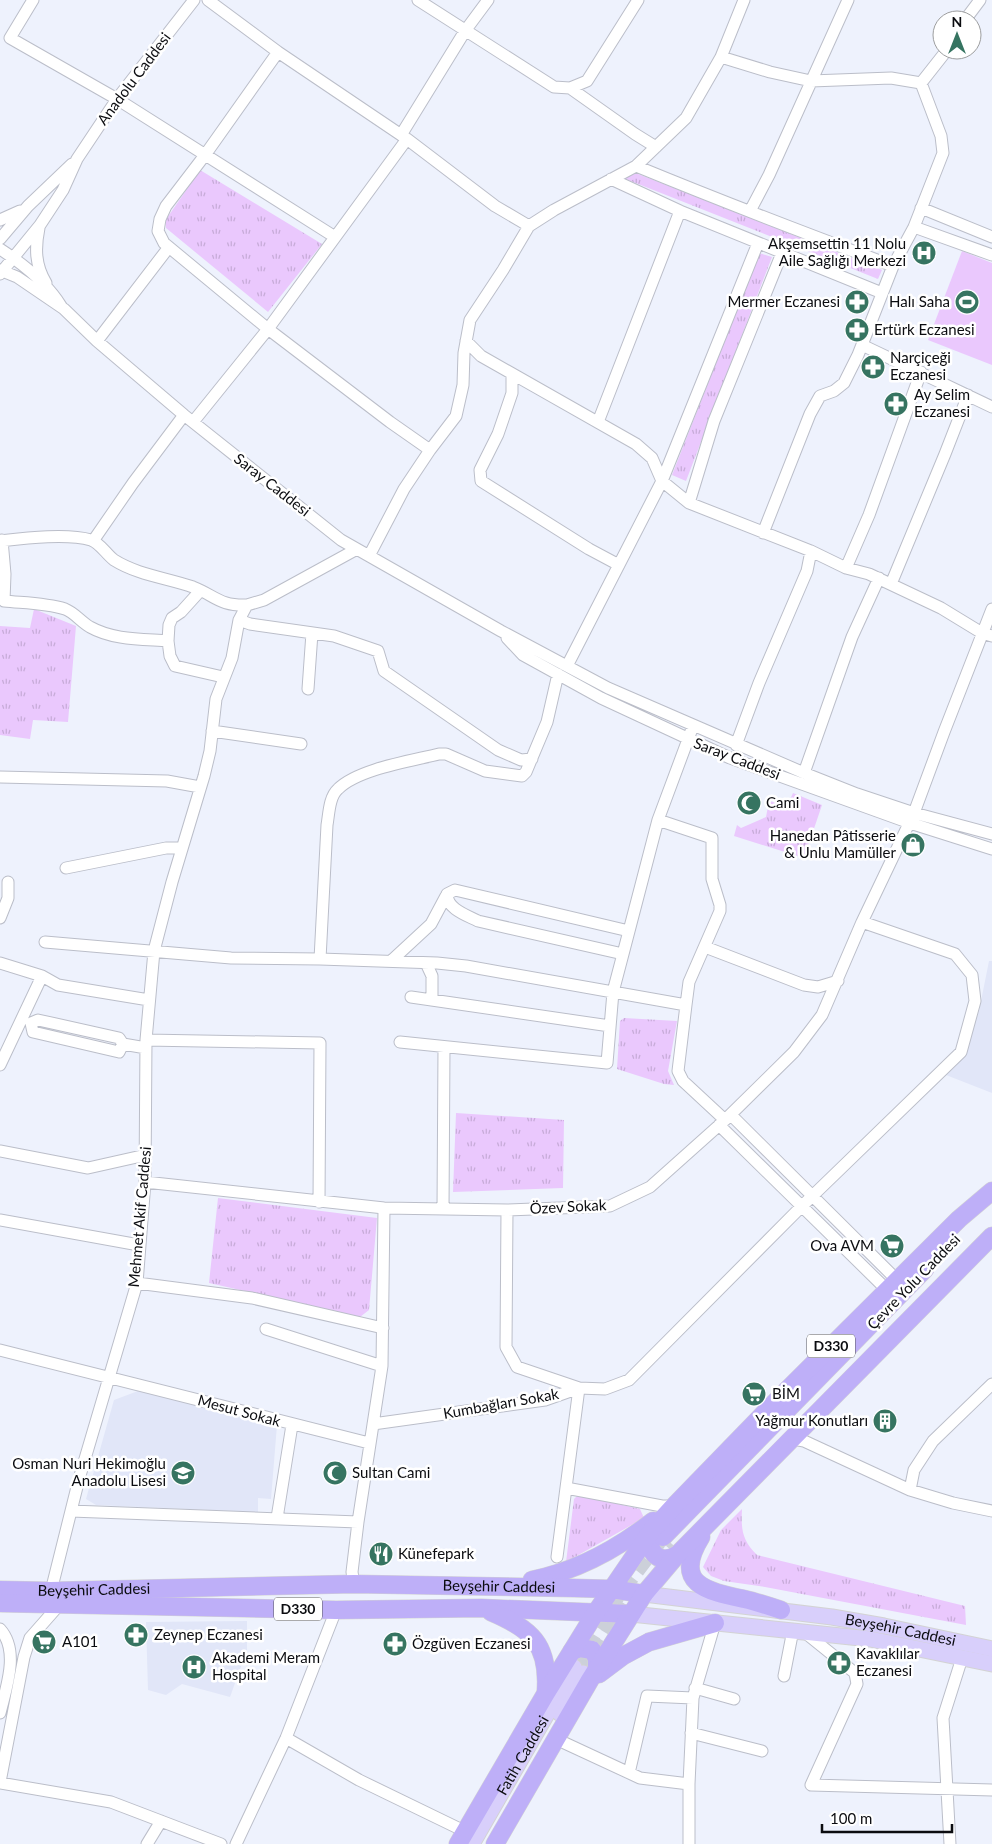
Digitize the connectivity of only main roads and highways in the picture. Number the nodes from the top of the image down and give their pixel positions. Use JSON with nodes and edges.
{"nodes":[{"id":1,"x":992,"y":1192,"type":"edge"},
{"id":2,"x":992,"y":1227,"type":"edge"},
{"id":3,"x":992,"y":1236,"type":"edge"},
{"id":4,"x":674,"y":1506,"type":"junction"},
{"id":5,"x":722,"y":1510,"type":"junction"},
{"id":6,"x":666,"y":1541,"type":"junction"},
{"id":7,"x":496,"y":1586,"type":"junction"},
{"id":8,"x":550,"y":1587,"type":"junction"},
{"id":9,"x":611,"y":1589,"type":"junction"},
{"id":10,"x":0,"y":1590,"type":"edge"},
{"id":11,"x":644,"y":1594,"type":"junction"},
{"id":12,"x":56,"y":1598,"type":"junction"},
{"id":13,"x":688,"y":1600,"type":"junction"},
{"id":14,"x":0,"y":1603,"type":"edge"},
{"id":15,"x":481,"y":1608,"type":"junction"},
{"id":16,"x":546,"y":1610,"type":"junction"},
{"id":17,"x":781,"y":1610,"type":"junction"},
{"id":18,"x":596,"y":1612,"type":"junction"},
{"id":19,"x":631,"y":1614,"type":"junction"},
{"id":20,"x":684,"y":1620,"type":"junction"},
{"id":21,"x":715,"y":1623,"type":"junction"},
{"id":22,"x":992,"y":1649,"type":"edge"},
{"id":23,"x":992,"y":1664,"type":"edge"},
{"id":24,"x":583,"y":1668,"type":"junction"},
{"id":25,"x":546,"y":1693,"type":"junction"},
{"id":26,"x":458,"y":1836,"type":"edge"},
{"id":27,"x":472,"y":1844,"type":"edge"},
{"id":28,"x":482,"y":1844,"type":"edge"},
{"id":29,"x":495,"y":1844,"type":"edge"}],
"edges":[{"from":1,"to":4,"type":"highway","number":"D330"},
{"from":1,"to":6,"type":"highway","name":"Çevre Yolu Caddesi"},
{"from":2,"to":6,"type":"highway","name":"Çevre Yolu Caddesi"},
{"from":3,"to":5,"type":"highway","number":"D330"},
{"from":4,"to":6,"type":"highway"},
{"from":4,"to":7,"type":"highway","number":"D330"},
{"from":5,"to":6,"type":"highway","number":"D330"},
{"from":5,"to":17,"type":"highway"},
{"from":6,"to":9,"type":"highway"},
{"from":6,"to":11,"type":"highway","number":"D330"},
{"from":7,"to":8,"type":"highway","name":"Beyşehir Caddesi"},
{"from":7,"to":12,"type":"highway","name":"Beyşehir Caddesi","number":"D330"},
{"from":8,"to":9,"type":"highway","name":"Beyşehir Caddesi"},
{"from":8,"to":16,"type":"highway"},
{"from":9,"to":11,"type":"highway","name":"Beyşehir Caddesi"},
{"from":9,"to":18,"type":"highway"},
{"from":10,"to":12,"type":"highway","name":"Beyşehir Caddesi","number":"D330"},
{"from":11,"to":13,"type":"main road","name":"Beyşehir Caddesi"},
{"from":11,"to":19,"type":"highway","number":"D330"},
{"from":12,"to":14,"type":"highway","name":"Beyşehir Caddesi","number":"D330"},
{"from":12,"to":15,"type":"highway","name":"Beyşehir Caddesi","number":"D330"},
{"from":13,"to":17,"type":"main road","name":"Beyşehir Caddesi"},
{"from":13,"to":20,"type":"main road"},
{"from":15,"to":16,"type":"highway","name":"Beyşehir Caddesi","number":"D330"},
{"from":15,"to":25,"type":"highway"},
{"from":16,"to":18,"type":"highway","name":"Beyşehir Caddesi","number":"D330"},
{"from":17,"to":22,"type":"main road","name":"Beyşehir Caddesi"},
{"from":18,"to":19,"type":"highway","name":"Beyşehir Caddesi","number":"D330"},
{"from":18,"to":24,"type":"highway"},
{"from":19,"to":20,"type":"main road","name":"Beyşehir Caddesi"},
{"from":19,"to":24,"type":"highway"},
{"from":20,"to":21,"type":"main road","name":"Beyşehir Caddesi"},
{"from":21,"to":23,"type":"main road","name":"Beyşehir Caddesi"},
{"from":21,"to":24,"type":"highway"},
{"from":24,"to":25,"type":"highway"},
{"from":24,"to":27,"type":"main road","name":"Fatih Caddesi"},
{"from":24,"to":28,"type":"main road","name":"Fatih Caddesi"},
{"from":24,"to":29,"type":"highway"},
{"from":25,"to":26,"type":"highway"}]}
